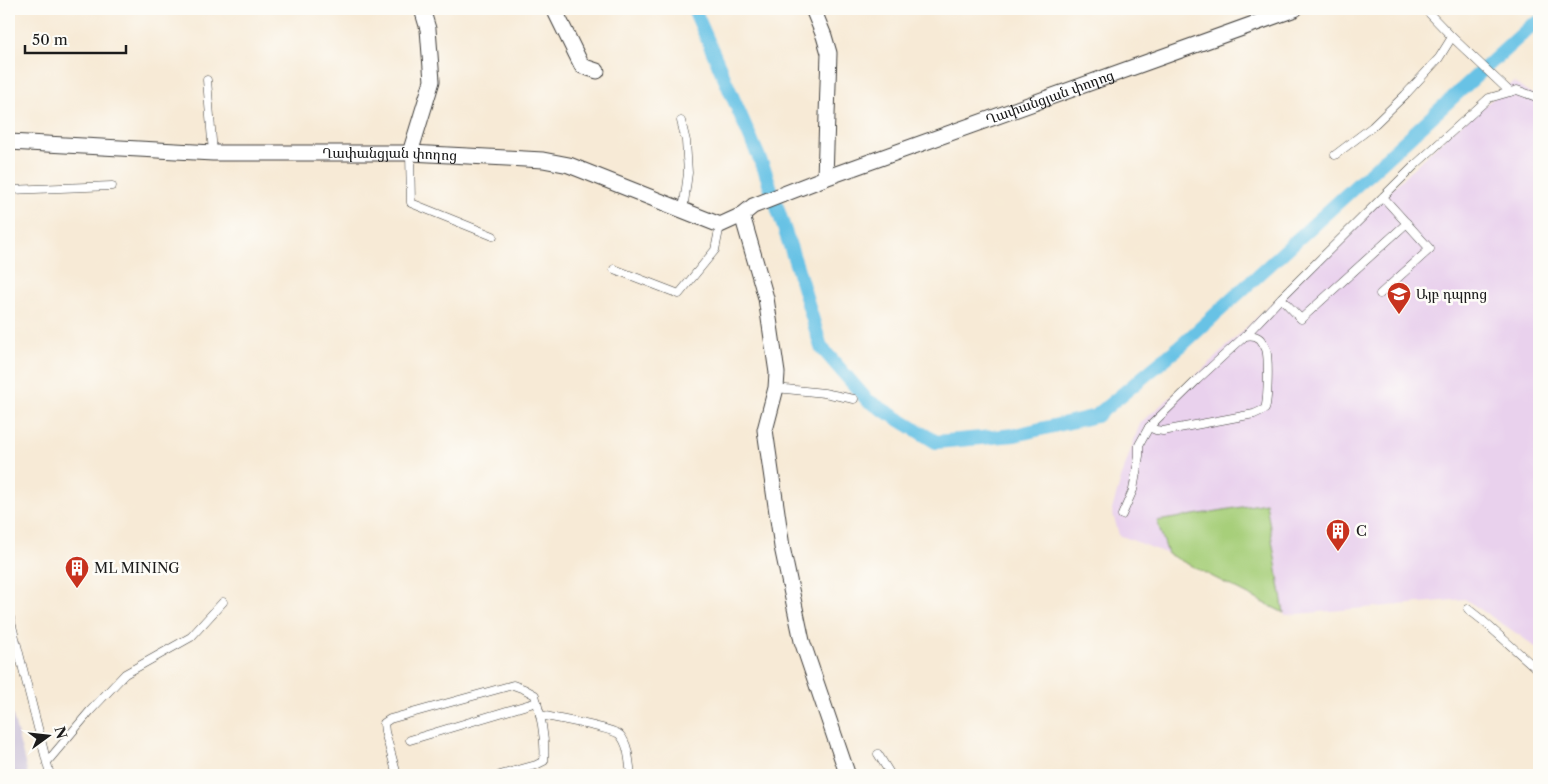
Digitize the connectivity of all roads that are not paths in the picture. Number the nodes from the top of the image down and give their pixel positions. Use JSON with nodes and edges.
{"nodes":[{"id":1,"x":422,"y":9,"type":"edge"},
{"id":2,"x":554,"y":9,"type":"edge"},
{"id":3,"x":813,"y":9,"type":"edge"},
{"id":4,"x":1295,"y":9,"type":"edge"},
{"id":5,"x":1425,"y":9,"type":"edge"},
{"id":6,"x":1452,"y":37,"type":"junction"},
{"id":7,"x":597,"y":71,"type":"dead end"},
{"id":8,"x":207,"y":80,"type":"dead end"},
{"id":9,"x":1510,"y":92,"type":"junction"},
{"id":10,"x":1539,"y":98,"type":"edge"},
{"id":11,"x":681,"y":121,"type":"dead end"},
{"id":12,"x":9,"y":142,"type":"edge"},
{"id":13,"x":213,"y":153,"type":"junction"},
{"id":14,"x":410,"y":153,"type":"junction"},
{"id":15,"x":1335,"y":155,"type":"dead end"},
{"id":16,"x":825,"y":178,"type":"junction"},
{"id":17,"x":112,"y":186,"type":"dead end"},
{"id":18,"x":9,"y":190,"type":"edge"},
{"id":19,"x":1383,"y":197,"type":"junction"},
{"id":20,"x":683,"y":211,"type":"junction"},
{"id":21,"x":747,"y":211,"type":"junction"},
{"id":22,"x":1407,"y":223,"type":"junction"},
{"id":23,"x":720,"y":226,"type":"junction"},
{"id":24,"x":493,"y":236,"type":"dead end"},
{"id":25,"x":614,"y":269,"type":"dead end"},
{"id":26,"x":1380,"y":294,"type":"dead end"},
{"id":27,"x":1281,"y":298,"type":"junction"},
{"id":28,"x":1245,"y":336,"type":"junction"},
{"id":29,"x":776,"y":388,"type":"junction"},
{"id":30,"x":854,"y":399,"type":"dead end"},
{"id":31,"x":1149,"y":427,"type":"junction"},
{"id":32,"x":1122,"y":515,"type":"dead end"},
{"id":33,"x":223,"y":602,"type":"dead end"},
{"id":34,"x":1468,"y":609,"type":"dead end"},
{"id":35,"x":9,"y":614,"type":"edge"},
{"id":36,"x":1539,"y":671,"type":"edge"},
{"id":37,"x":537,"y":702,"type":"junction"},
{"id":38,"x":540,"y":715,"type":"junction"},
{"id":39,"x":410,"y":740,"type":"dead end"},
{"id":40,"x":878,"y":754,"type":"dead end"},
{"id":41,"x":47,"y":762,"type":"junction"},
{"id":42,"x":50,"y":775,"type":"edge"},
{"id":43,"x":397,"y":775,"type":"edge"},
{"id":44,"x":500,"y":775,"type":"edge"},
{"id":45,"x":631,"y":775,"type":"edge"},
{"id":46,"x":843,"y":775,"type":"edge"},
{"id":47,"x":891,"y":775,"type":"edge"}],
"edges":[{"from":1,"to":14,"type":"street"},
{"from":2,"to":7,"type":"street"},
{"from":3,"to":16,"type":"street"},
{"from":4,"to":16,"type":"street","name":"Ղափանցյան փողոց"},
{"from":5,"to":6,"type":"lane"},
{"from":6,"to":9,"type":"lane"},
{"from":6,"to":15,"type":"lane"},
{"from":8,"to":13,"type":"lane"},
{"from":9,"to":10,"type":"lane"},
{"from":9,"to":19,"type":"lane"},
{"from":11,"to":20,"type":"lane"},
{"from":12,"to":13,"type":"street","name":"Ղափանցյան փողոց"},
{"from":13,"to":14,"type":"street","name":"Ղափանցյան փողոց"},
{"from":14,"to":20,"type":"street","name":"Ղափանցյան փողոց"},
{"from":14,"to":24,"type":"lane"},
{"from":16,"to":21,"type":"street","name":"Ղափանցյան փողոց"},
{"from":17,"to":18,"type":"lane"},
{"from":19,"to":22,"type":"lane"},
{"from":19,"to":27,"type":"lane"},
{"from":20,"to":23,"type":"street","name":"Ղափանցյան փողոց"},
{"from":21,"to":23,"type":"street"},
{"from":21,"to":29,"type":"street"},
{"from":22,"to":26,"type":"lane"},
{"from":22,"to":27,"type":"lane"},
{"from":23,"to":25,"type":"lane"},
{"from":27,"to":28,"type":"lane"},
{"from":28,"to":31,"type":"lane"},
{"from":28,"to":31,"type":"lane"},
{"from":29,"to":30,"type":"lane"},
{"from":29,"to":46,"type":"street"},
{"from":31,"to":32,"type":"lane"},
{"from":33,"to":41,"type":"lane"},
{"from":34,"to":36,"type":"lane"},
{"from":35,"to":41,"type":"lane"},
{"from":37,"to":38,"type":"lane"},
{"from":37,"to":39,"type":"lane"},
{"from":37,"to":43,"type":"lane"},
{"from":38,"to":44,"type":"lane"},
{"from":38,"to":45,"type":"lane"},
{"from":40,"to":47,"type":"lane"},
{"from":41,"to":42,"type":"lane"}]}
